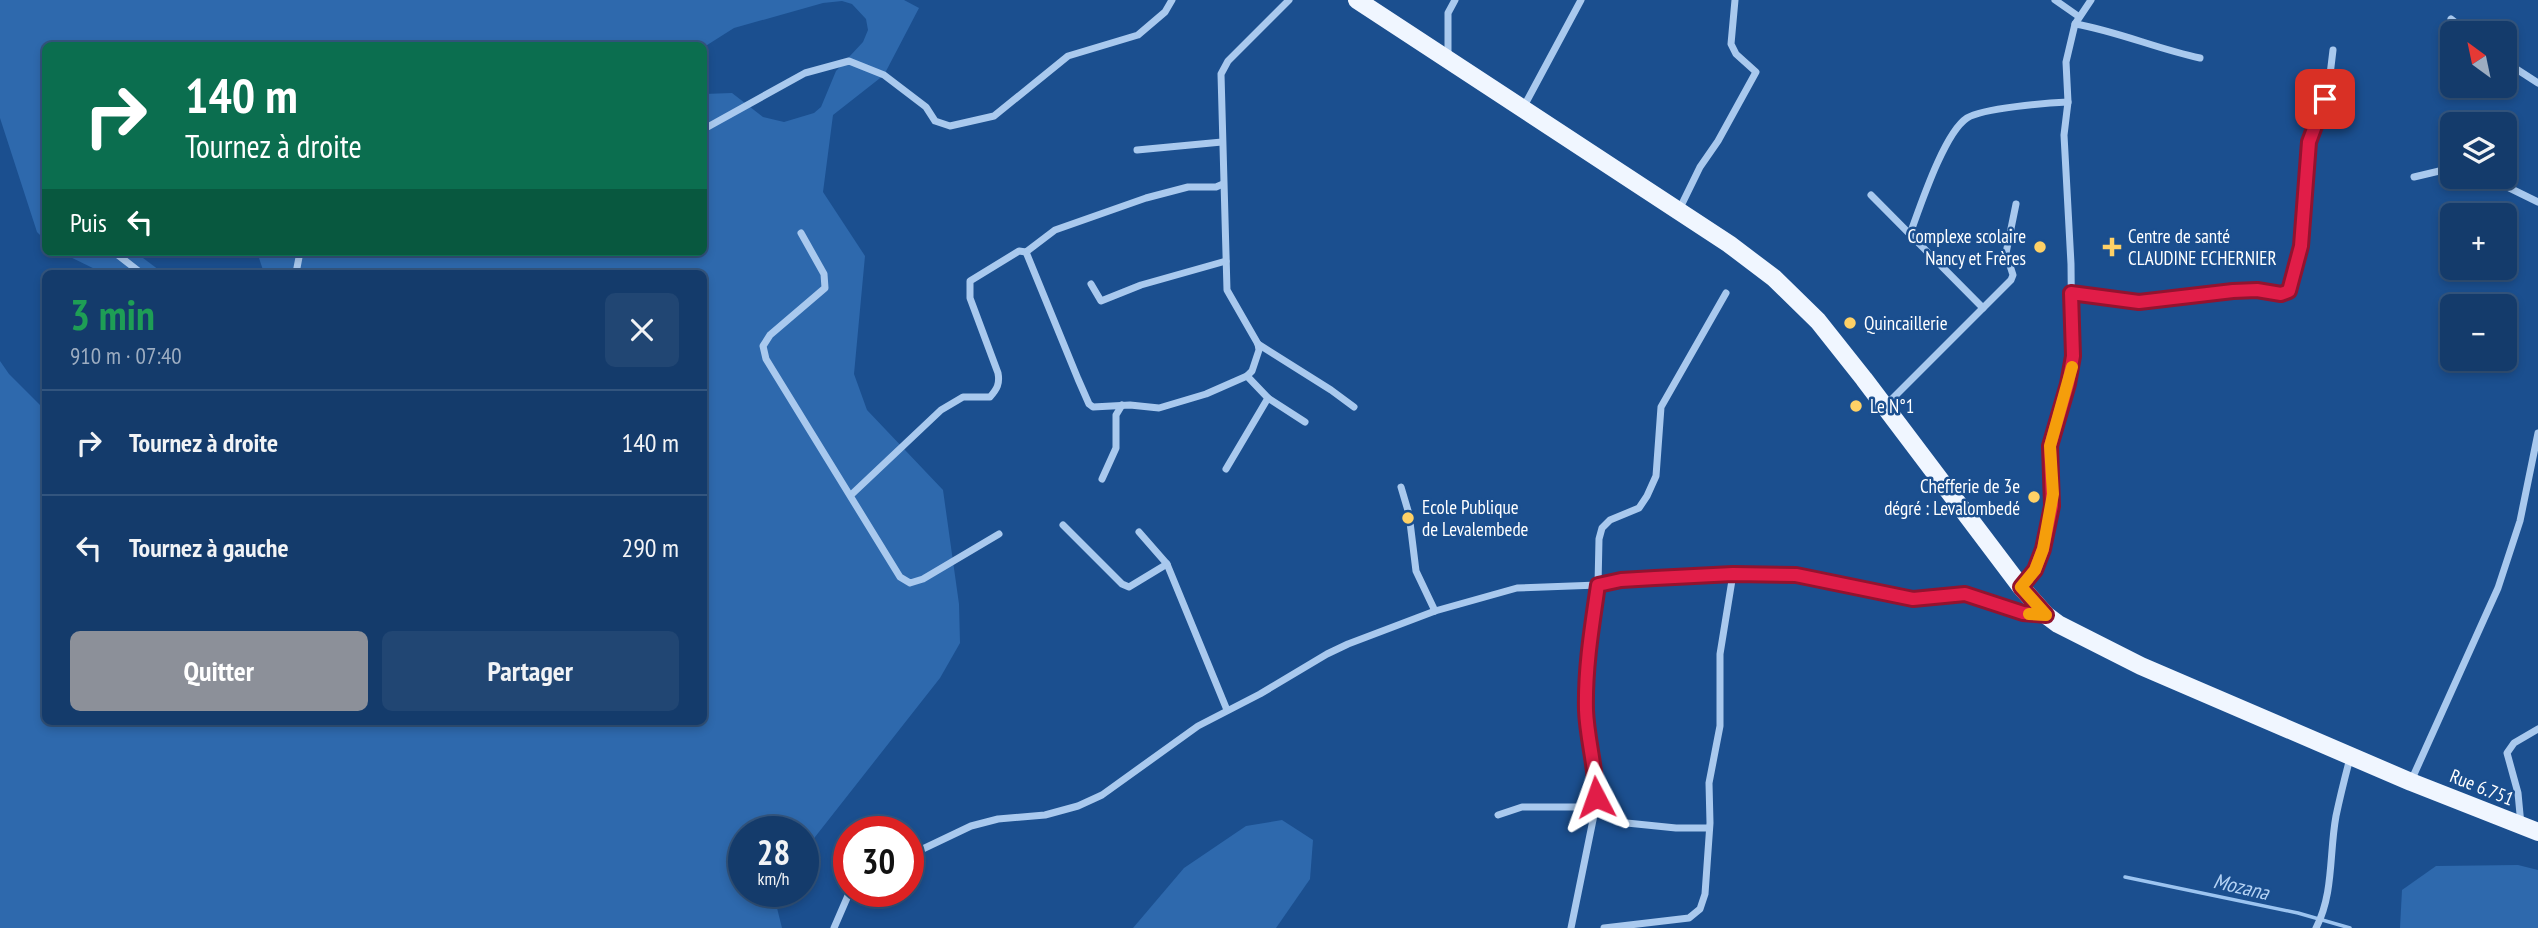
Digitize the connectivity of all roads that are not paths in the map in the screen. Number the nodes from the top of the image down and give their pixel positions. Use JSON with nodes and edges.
{"nodes":[{"id":1,"x":1172,"y":0,"type":"edge"},
{"id":2,"x":1289,"y":0,"type":"edge"},
{"id":3,"x":1357,"y":0,"type":"edge"},
{"id":4,"x":1455,"y":0,"type":"edge"},
{"id":5,"x":1581,"y":0,"type":"edge"},
{"id":6,"x":1735,"y":0,"type":"edge"},
{"id":7,"x":2055,"y":0,"type":"edge"},
{"id":8,"x":2091,"y":0,"type":"edge"},
{"id":9,"x":2451,"y":19,"type":"dead end"},
{"id":10,"x":2077,"y":20,"type":"junction"},
{"id":11,"x":2454,"y":21,"type":"edge"},
{"id":12,"x":2333,"y":50,"type":"dead end"},
{"id":13,"x":2200,"y":58,"type":"dead end"},
{"id":14,"x":1448,"y":60,"type":"junction"},
{"id":15,"x":2517,"y":69,"type":"edge"},
{"id":16,"x":2538,"y":83,"type":"edge"},
{"id":17,"x":2068,"y":102,"type":"junction"},
{"id":18,"x":1523,"y":109,"type":"junction"},
{"id":19,"x":707,"y":127,"type":"edge"},
{"id":20,"x":1222,"y":142,"type":"junction"},
{"id":21,"x":1137,"y":150,"type":"dead end"},
{"id":22,"x":2440,"y":172,"type":"edge"},
{"id":23,"x":2414,"y":177,"type":"dead end"},
{"id":24,"x":1223,"y":184,"type":"junction"},
{"id":25,"x":2511,"y":189,"type":"edge"},
{"id":26,"x":1871,"y":195,"type":"dead end"},
{"id":27,"x":2538,"y":202,"type":"edge"},
{"id":28,"x":2017,"y":204,"type":"dead end"},
{"id":29,"x":1678,"y":211,"type":"junction"},
{"id":30,"x":801,"y":233,"type":"dead end"},
{"id":31,"x":1910,"y":234,"type":"junction"},
{"id":32,"x":1026,"y":252,"type":"junction"},
{"id":33,"x":119,"y":256,"type":"edge"},
{"id":34,"x":1226,"y":261,"type":"junction"},
{"id":35,"x":137,"y":270,"type":"edge"},
{"id":36,"x":1091,"y":284,"type":"dead end"},
{"id":37,"x":1726,"y":293,"type":"dead end"},
{"id":38,"x":2071,"y":293,"type":"junction"},
{"id":39,"x":1983,"y":308,"type":"junction"},
{"id":40,"x":1258,"y":344,"type":"junction"},
{"id":41,"x":1247,"y":376,"type":"junction"},
{"id":42,"x":1268,"y":398,"type":"junction"},
{"id":43,"x":1122,"y":405,"type":"junction"},
{"id":44,"x":1884,"y":406,"type":"junction"},
{"id":45,"x":1354,"y":407,"type":"dead end"},
{"id":46,"x":1305,"y":422,"type":"dead end"},
{"id":47,"x":2538,"y":433,"type":"edge"},
{"id":48,"x":1226,"y":469,"type":"dead end"},
{"id":49,"x":1102,"y":479,"type":"dead end"},
{"id":50,"x":1401,"y":487,"type":"dead end"},
{"id":51,"x":851,"y":495,"type":"junction"},
{"id":52,"x":1063,"y":525,"type":"dead end"},
{"id":53,"x":1139,"y":532,"type":"dead end"},
{"id":54,"x":999,"y":534,"type":"dead end"},
{"id":55,"x":1167,"y":564,"type":"junction"},
{"id":56,"x":1733,"y":574,"type":"junction"},
{"id":57,"x":1598,"y":585,"type":"junction"},
{"id":58,"x":2021,"y":587,"type":"junction"},
{"id":59,"x":1435,"y":611,"type":"junction"},
{"id":60,"x":2046,"y":615,"type":"junction"},
{"id":61,"x":1227,"y":710,"type":"junction"},
{"id":62,"x":2538,"y":729,"type":"edge"},
{"id":63,"x":2351,"y":754,"type":"junction"},
{"id":64,"x":2411,"y":782,"type":"junction"},
{"id":65,"x":1594,"y":811,"type":"junction"},
{"id":66,"x":1499,"y":815,"type":"dead end"},
{"id":67,"x":1709,"y":828,"type":"junction"},
{"id":68,"x":2530,"y":829,"type":"edge"},
{"id":69,"x":924,"y":848,"type":"edge"},
{"id":70,"x":843,"y":907,"type":"edge"},
{"id":71,"x":2316,"y":927,"type":"edge"},
{"id":72,"x":834,"y":928,"type":"edge"},
{"id":73,"x":1571,"y":928,"type":"edge"},
{"id":74,"x":1604,"y":928,"type":"edge"}],
"edges":[{"from":1,"to":19,"type":"street"},
{"from":2,"to":20,"type":"street"},
{"from":3,"to":14,"type":"main road","name":"Rue 6.751"},
{"from":4,"to":14,"type":"street"},
{"from":5,"to":18,"type":"street"},
{"from":6,"to":29,"type":"street"},
{"from":7,"to":10,"type":"street"},
{"from":8,"to":10,"type":"street"},
{"from":9,"to":11,"type":"street"},
{"from":10,"to":13,"type":"street"},
{"from":10,"to":17,"type":"street"},
{"from":12,"to":38,"type":"street"},
{"from":14,"to":18,"type":"main road","name":"Rue 6.751"},
{"from":15,"to":16,"type":"street"},
{"from":17,"to":31,"type":"street"},
{"from":17,"to":38,"type":"street"},
{"from":18,"to":29,"type":"main road","name":"Rue 6.751"},
{"from":20,"to":21,"type":"street"},
{"from":20,"to":24,"type":"street"},
{"from":22,"to":23,"type":"street"},
{"from":24,"to":32,"type":"street"},
{"from":24,"to":34,"type":"street"},
{"from":25,"to":27,"type":"street"},
{"from":26,"to":31,"type":"street"},
{"from":28,"to":39,"type":"street"},
{"from":29,"to":44,"type":"main road","name":"Rue 6.751"},
{"from":30,"to":51,"type":"street"},
{"from":31,"to":39,"type":"street"},
{"from":32,"to":43,"type":"street"},
{"from":32,"to":51,"type":"street"},
{"from":33,"to":35,"type":"street"},
{"from":34,"to":36,"type":"street"},
{"from":34,"to":40,"type":"street"},
{"from":37,"to":57,"type":"street"},
{"from":38,"to":58,"type":"street"},
{"from":39,"to":44,"type":"street"},
{"from":40,"to":41,"type":"street"},
{"from":40,"to":45,"type":"street"},
{"from":41,"to":42,"type":"street"},
{"from":41,"to":43,"type":"street"},
{"from":42,"to":46,"type":"street"},
{"from":42,"to":48,"type":"street"},
{"from":43,"to":49,"type":"street"},
{"from":44,"to":58,"type":"main road","name":"Rue 6.751"},
{"from":47,"to":64,"type":"street"},
{"from":50,"to":59,"type":"street"},
{"from":51,"to":54,"type":"street"},
{"from":52,"to":55,"type":"street"},
{"from":53,"to":55,"type":"street"},
{"from":55,"to":61,"type":"street"},
{"from":56,"to":57,"type":"street"},
{"from":56,"to":60,"type":"street"},
{"from":56,"to":67,"type":"street"},
{"from":57,"to":59,"type":"street"},
{"from":57,"to":65,"type":"street"},
{"from":58,"to":60,"type":"main road","name":"Rue 6.751"},
{"from":59,"to":61,"type":"street"},
{"from":60,"to":63,"type":"main road","name":"Rue 6.751"},
{"from":61,"to":69,"type":"street"},
{"from":62,"to":68,"type":"street"},
{"from":63,"to":64,"type":"main road","name":"Rue 6.751"},
{"from":63,"to":71,"type":"street"},
{"from":64,"to":68,"type":"main road","name":"Rue 6.751"},
{"from":65,"to":66,"type":"street"},
{"from":65,"to":67,"type":"street"},
{"from":65,"to":73,"type":"street"},
{"from":67,"to":74,"type":"street"},
{"from":70,"to":72,"type":"street"}]}
